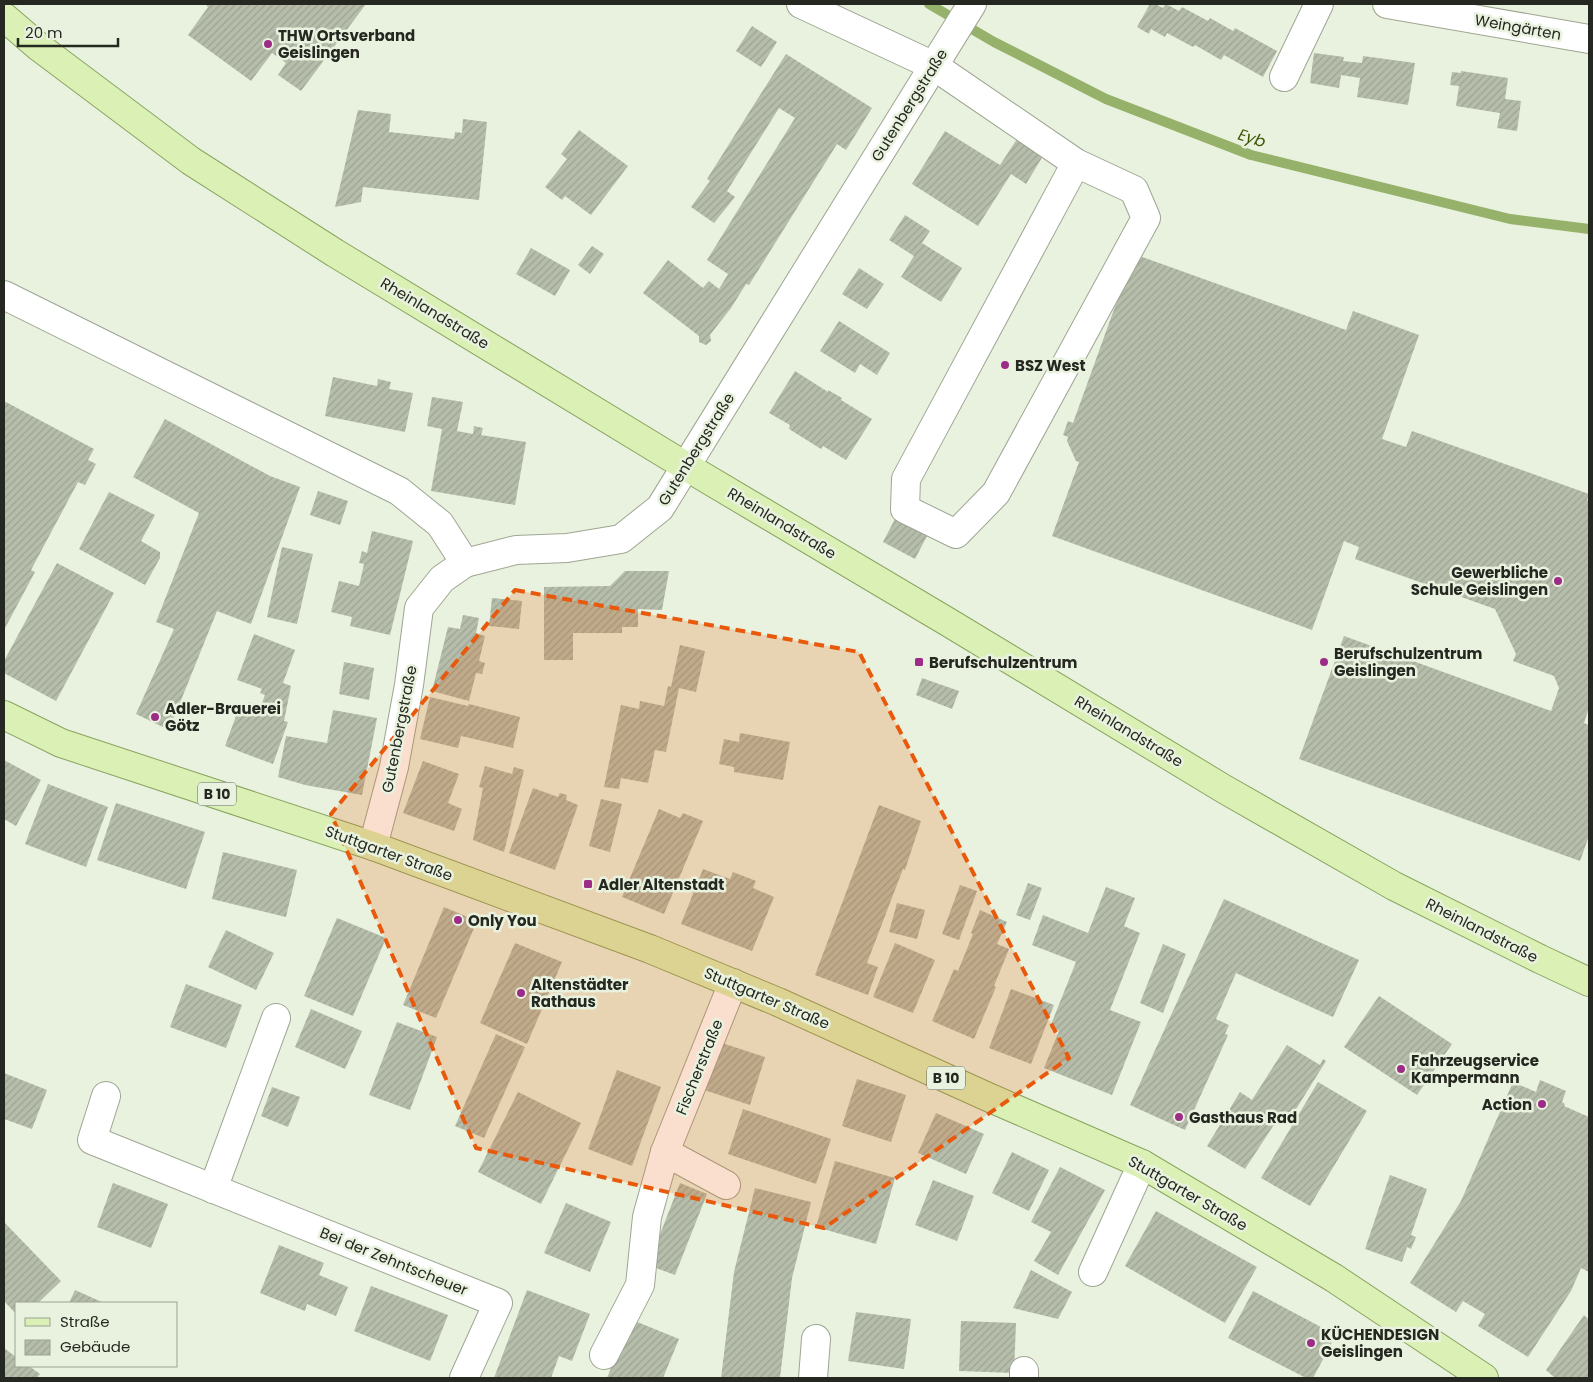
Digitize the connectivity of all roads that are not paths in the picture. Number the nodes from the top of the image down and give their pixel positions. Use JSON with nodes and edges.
{"nodes":[{"id":1,"x":801,"y":4,"type":"edge"},
{"id":2,"x":972,"y":4,"type":"edge"},
{"id":3,"x":1319,"y":4,"type":"edge"},
{"id":4,"x":1387,"y":4,"type":"edge"},
{"id":5,"x":4,"y":17,"type":"edge"},
{"id":6,"x":1589,"y":39,"type":"edge"},
{"id":7,"x":939,"y":57,"type":"junction"},
{"id":8,"x":1284,"y":77,"type":"dead end"},
{"id":9,"x":1076,"y":163,"type":"junction"},
{"id":10,"x":4,"y":295,"type":"edge"},
{"id":11,"x":687,"y":467,"type":"junction"},
{"id":12,"x":465,"y":563,"type":"junction"},
{"id":13,"x":4,"y":715,"type":"edge"},
{"id":14,"x":373,"y":846,"type":"junction"},
{"id":15,"x":1589,"y":982,"type":"edge"},
{"id":16,"x":733,"y":983,"type":"junction"},
{"id":17,"x":276,"y":1018,"type":"dead end"},
{"id":18,"x":106,"y":1096,"type":"dead end"},
{"id":19,"x":665,"y":1152,"type":"junction"},
{"id":20,"x":1142,"y":1164,"type":"junction"},
{"id":21,"x":726,"y":1185,"type":"dead end"},
{"id":22,"x":213,"y":1189,"type":"junction"},
{"id":23,"x":1092,"y":1272,"type":"dead end"},
{"id":24,"x":816,"y":1339,"type":"dead end"},
{"id":25,"x":604,"y":1355,"type":"dead end"},
{"id":26,"x":464,"y":1378,"type":"edge"},
{"id":27,"x":813,"y":1378,"type":"edge"},
{"id":28,"x":1484,"y":1378,"type":"edge"}],
"edges":[{"from":1,"to":7,"type":"street"},
{"from":2,"to":7,"type":"street","name":"Gutenbergstraße"},
{"from":3,"to":8,"type":"street"},
{"from":4,"to":6,"type":"street","name":"Weingärten"},
{"from":5,"to":11,"type":"main road","name":"Rheinlandstraße"},
{"from":7,"to":9,"type":"street"},
{"from":7,"to":11,"type":"street","name":"Gutenbergstraße"},
{"from":9,"to":9,"type":"street"},
{"from":10,"to":12,"type":"street"},
{"from":11,"to":12,"type":"street","name":"Gutenbergstraße"},
{"from":11,"to":15,"type":"main road","name":"Rheinlandstraße"},
{"from":12,"to":14,"type":"street","name":"Gutenbergstraße"},
{"from":13,"to":14,"type":"main road","name":"Stuttgarter Straße","number":"B 10"},
{"from":14,"to":16,"type":"main road","name":"Stuttgarter Straße","number":"B 10"},
{"from":16,"to":19,"type":"street","name":"Fischerstraße"},
{"from":16,"to":20,"type":"main road","name":"Stuttgarter Straße","number":"B 10"},
{"from":17,"to":22,"type":"street"},
{"from":18,"to":22,"type":"street","name":"Bei der Zehntscheuer"},
{"from":19,"to":21,"type":"street"},
{"from":19,"to":25,"type":"street","name":"Fischerstraße"},
{"from":20,"to":23,"type":"street"},
{"from":20,"to":28,"type":"main road","name":"Stuttgarter Straße","number":"B 10"},
{"from":22,"to":26,"type":"street","name":"Bei der Zehntscheuer"},
{"from":24,"to":27,"type":"street"}]}
